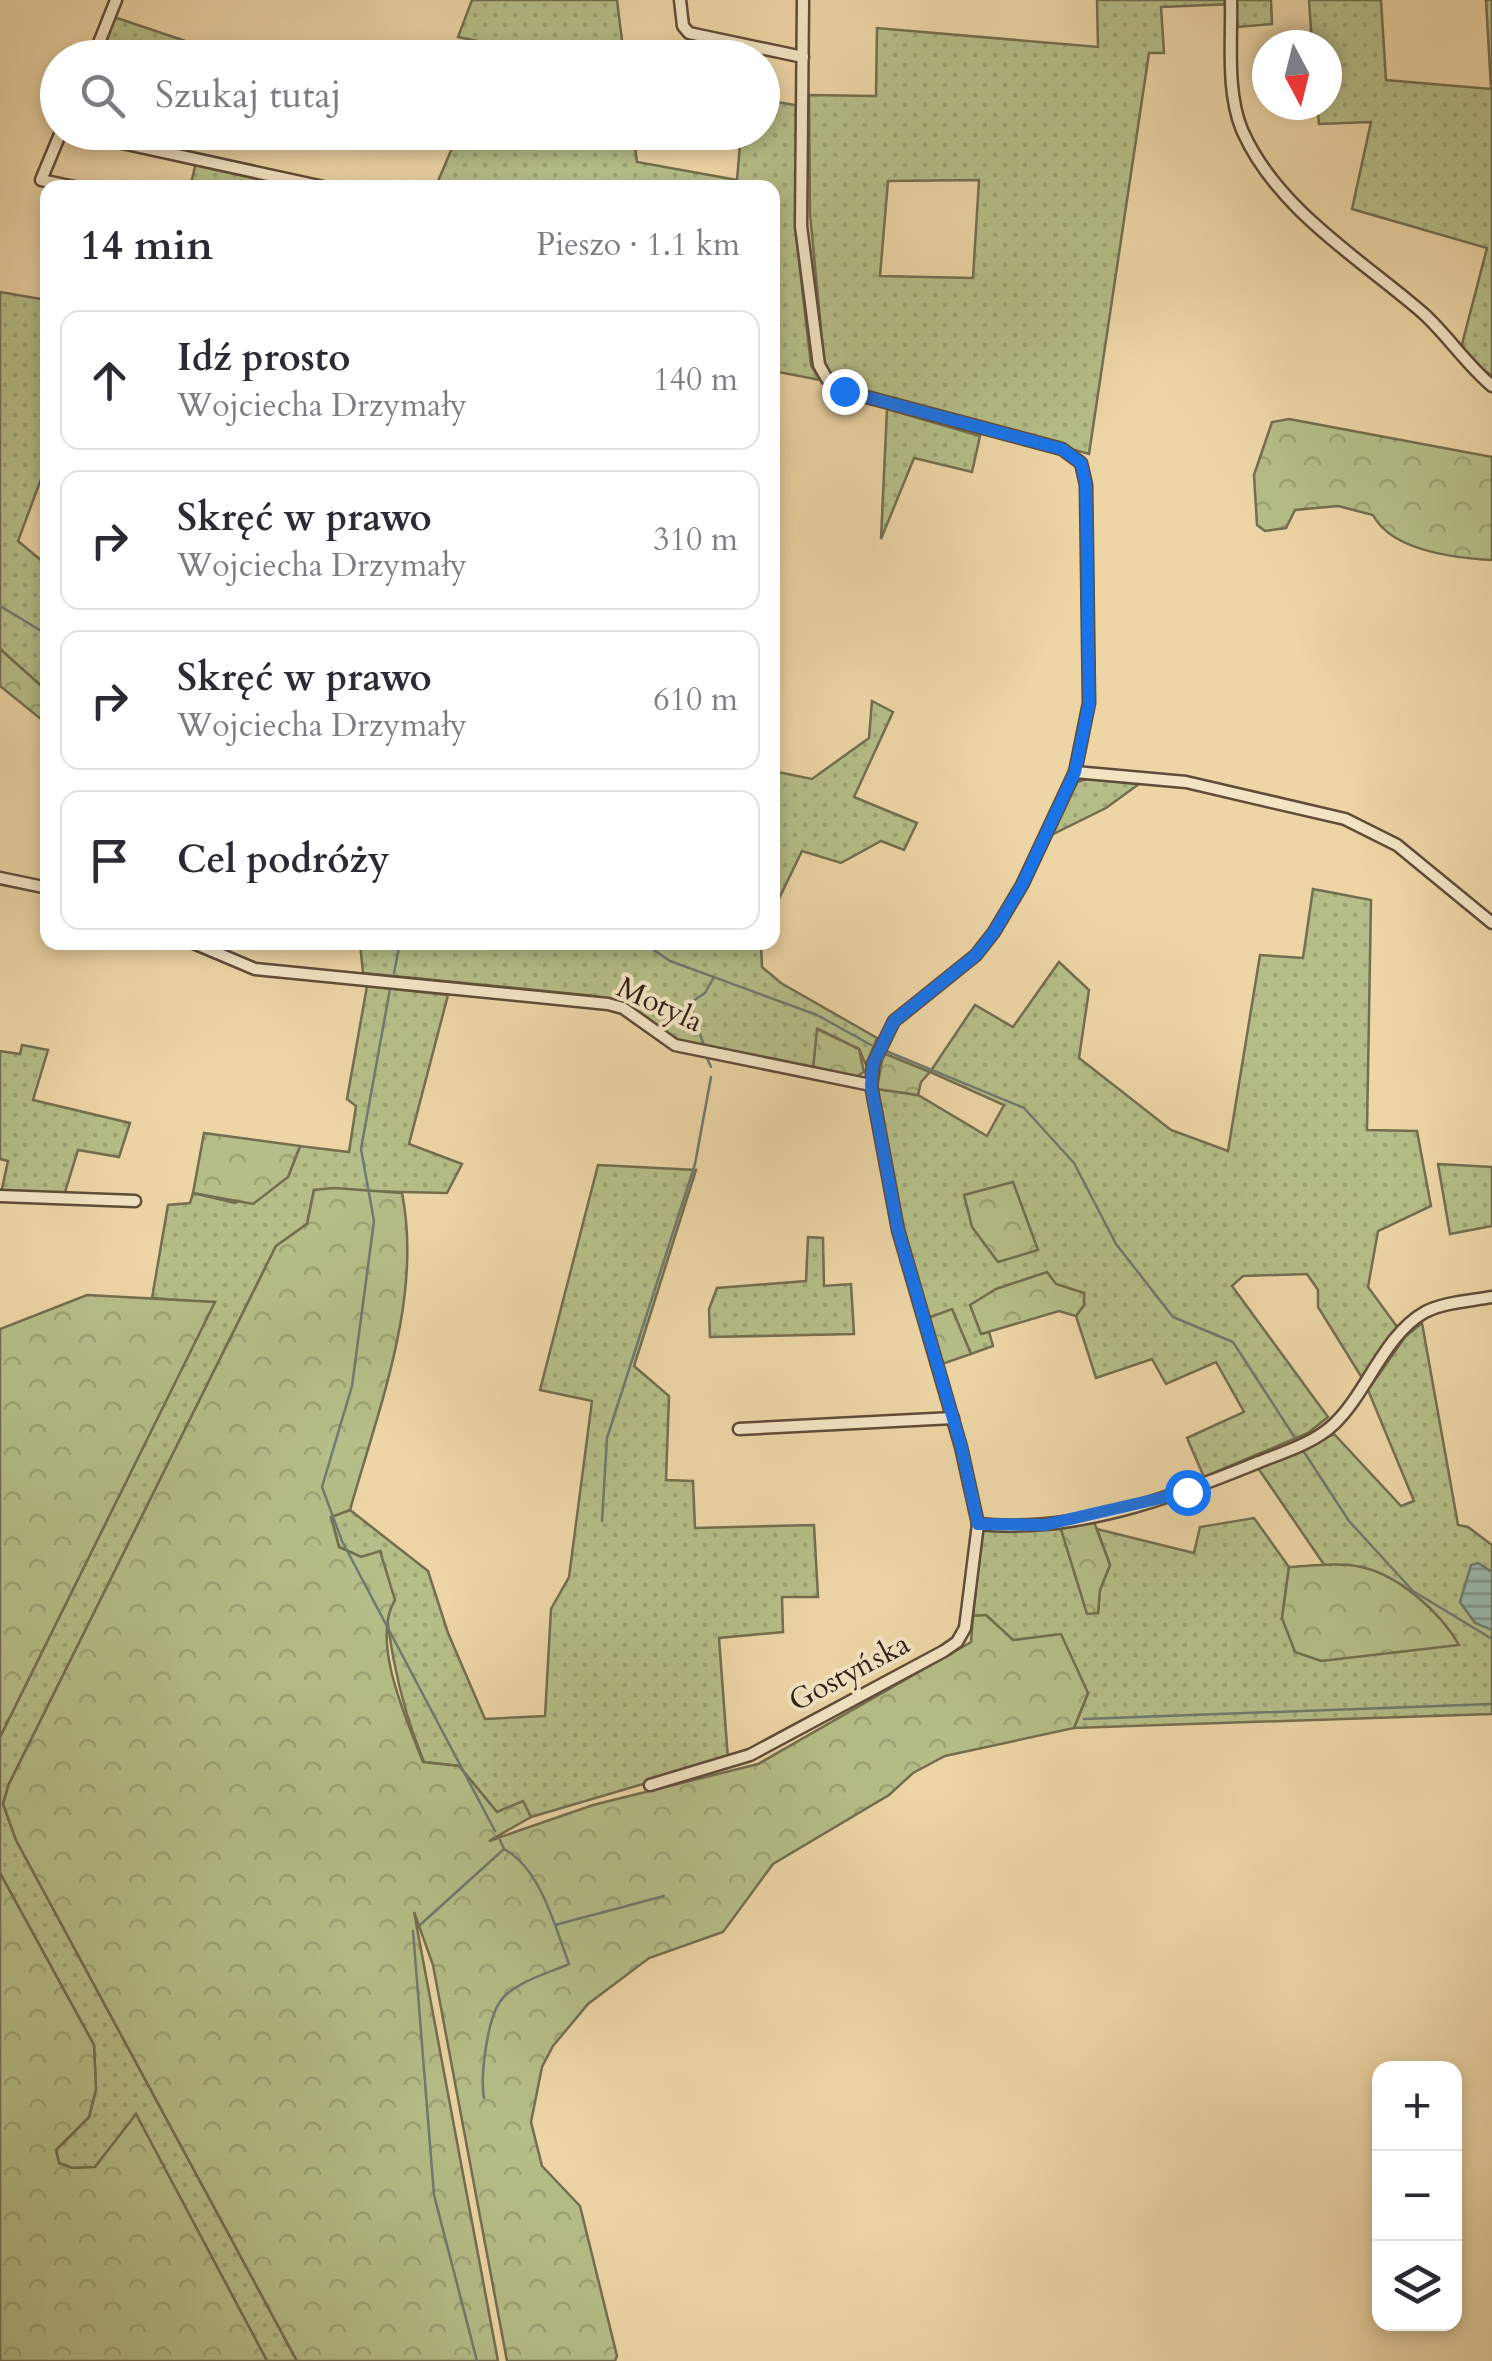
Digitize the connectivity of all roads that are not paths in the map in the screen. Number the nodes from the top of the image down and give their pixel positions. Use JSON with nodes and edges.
{"nodes":[{"id":1,"x":116,"y":0,"type":"edge"},
{"id":2,"x":680,"y":0,"type":"edge"},
{"id":3,"x":803,"y":0,"type":"edge"},
{"id":4,"x":1231,"y":0,"type":"edge"},
{"id":5,"x":99,"y":40,"type":"edge"},
{"id":6,"x":724,"y":40,"type":"edge"},
{"id":7,"x":780,"y":51,"type":"edge"},
{"id":8,"x":803,"y":56,"type":"junction"},
{"id":9,"x":54,"y":150,"type":"edge"},
{"id":10,"x":154,"y":150,"type":"edge"},
{"id":11,"x":41,"y":180,"type":"edge"},
{"id":12,"x":291,"y":180,"type":"edge"},
{"id":13,"x":1492,"y":386,"type":"edge"},
{"id":14,"x":1075,"y":772,"type":"junction"},
{"id":15,"x":0,"y":878,"type":"edge"},
{"id":16,"x":40,"y":886,"type":"edge"},
{"id":17,"x":1492,"y":923,"type":"edge"},
{"id":18,"x":222,"y":950,"type":"edge"},
{"id":19,"x":871,"y":1085,"type":"junction"},
{"id":20,"x":0,"y":1196,"type":"edge"},
{"id":21,"x":135,"y":1201,"type":"dead end"},
{"id":22,"x":1492,"y":1297,"type":"edge"},
{"id":23,"x":953,"y":1418,"type":"junction"},
{"id":24,"x":739,"y":1429,"type":"dead end"},
{"id":25,"x":978,"y":1524,"type":"junction"},
{"id":26,"x":650,"y":1785,"type":"dead end"}],
"edges":[{"from":1,"to":5,"type":"street"},
{"from":2,"to":6,"type":"street"},
{"from":3,"to":8,"type":"street"},
{"from":4,"to":13,"type":"street"},
{"from":7,"to":8,"type":"street"},
{"from":8,"to":14,"type":"street"},
{"from":9,"to":11,"type":"street"},
{"from":10,"to":12,"type":"street"},
{"from":14,"to":17,"type":"street"},
{"from":14,"to":19,"type":"street"},
{"from":15,"to":16,"type":"street"},
{"from":18,"to":19,"type":"street","name":"Motyla"},
{"from":19,"to":23,"type":"street"},
{"from":20,"to":21,"type":"street"},
{"from":22,"to":25,"type":"street"},
{"from":23,"to":24,"type":"street"},
{"from":23,"to":25,"type":"street"},
{"from":25,"to":26,"type":"street","name":"Gostyńska"}]}
